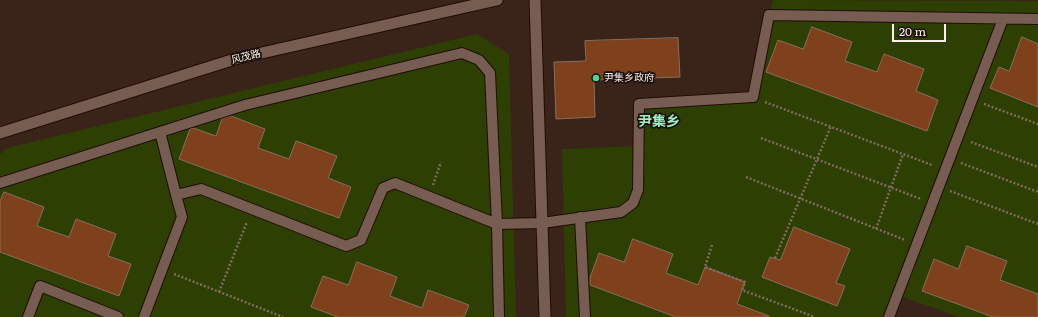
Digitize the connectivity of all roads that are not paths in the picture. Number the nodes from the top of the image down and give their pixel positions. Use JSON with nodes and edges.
{"nodes":[{"id":1,"x":497,"y":0,"type":"edge"},
{"id":2,"x":535,"y":0,"type":"edge"},
{"id":3,"x":1003,"y":19,"type":"junction"},
{"id":4,"x":1038,"y":19,"type":"edge"},
{"id":5,"x":160,"y":132,"type":"junction"},
{"id":6,"x":0,"y":133,"type":"edge"},
{"id":7,"x":0,"y":183,"type":"edge"},
{"id":8,"x":176,"y":196,"type":"junction"},
{"id":9,"x":580,"y":218,"type":"junction"},
{"id":10,"x":542,"y":223,"type":"junction"},
{"id":11,"x":498,"y":224,"type":"junction"},
{"id":12,"x":28,"y":317,"type":"edge"},
{"id":13,"x":118,"y":317,"type":"edge"},
{"id":14,"x":144,"y":317,"type":"edge"},
{"id":15,"x":499,"y":317,"type":"edge"},
{"id":16,"x":545,"y":317,"type":"edge"},
{"id":17,"x":585,"y":317,"type":"edge"},
{"id":18,"x":889,"y":317,"type":"edge"}],
"edges":[{"from":1,"to":6,"type":"street","name":"风茂路"},
{"from":2,"to":10,"type":"street"},
{"from":3,"to":4,"type":"lane"},
{"from":3,"to":9,"type":"lane"},
{"from":3,"to":18,"type":"lane"},
{"from":5,"to":7,"type":"lane"},
{"from":5,"to":8,"type":"lane"},
{"from":5,"to":11,"type":"lane"},
{"from":8,"to":11,"type":"lane"},
{"from":8,"to":14,"type":"lane"},
{"from":9,"to":10,"type":"lane"},
{"from":9,"to":17,"type":"lane"},
{"from":10,"to":11,"type":"lane"},
{"from":10,"to":16,"type":"street"},
{"from":11,"to":15,"type":"lane"},
{"from":12,"to":13,"type":"lane"}]}
